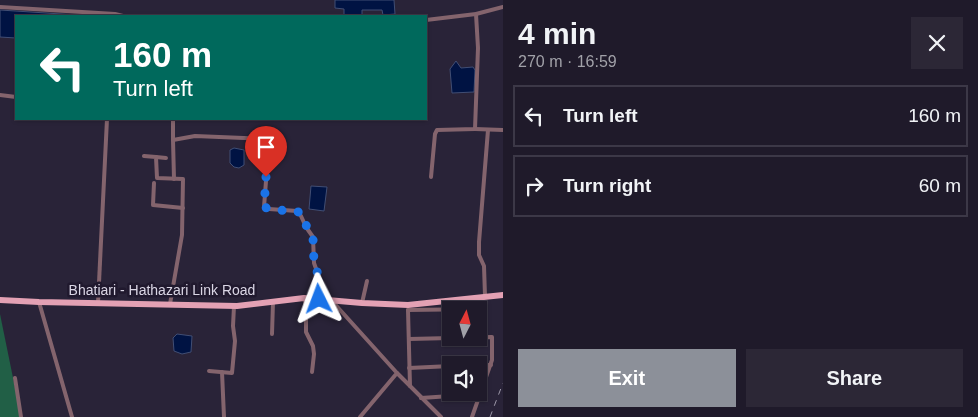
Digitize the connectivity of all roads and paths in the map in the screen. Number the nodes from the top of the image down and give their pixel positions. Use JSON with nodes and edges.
{"nodes":[{"id":1,"x":0,"y":7,"type":"edge"},
{"id":2,"x":503,"y":7,"type":"edge"},
{"id":3,"x":476,"y":14,"type":"junction"},
{"id":4,"x":119,"y":15,"type":"edge"},
{"id":5,"x":427,"y":20,"type":"edge"},
{"id":6,"x":0,"y":94,"type":"edge"},
{"id":7,"x":15,"y":97,"type":"edge"},
{"id":8,"x":107,"y":120,"type":"edge"},
{"id":9,"x":173,"y":120,"type":"edge"},
{"id":10,"x":475,"y":129,"type":"junction"},
{"id":11,"x":488,"y":130,"type":"junction"},
{"id":12,"x":503,"y":130,"type":"edge"},
{"id":13,"x":173,"y":140,"type":"junction"},
{"id":14,"x":144,"y":156,"type":"dead end"},
{"id":15,"x":156,"y":157,"type":"junction"},
{"id":16,"x":166,"y":158,"type":"dead end"},
{"id":17,"x":431,"y":177,"type":"dead end"},
{"id":18,"x":174,"y":179,"type":"junction"},
{"id":19,"x":154,"y":183,"type":"dead end"},
{"id":20,"x":183,"y":208,"type":"junction"},
{"id":21,"x":366,"y":281,"type":"dead end"},
{"id":22,"x":503,"y":295,"type":"edge"},
{"id":23,"x":484,"y":296,"type":"junction"},
{"id":24,"x":0,"y":298,"type":"edge"},
{"id":25,"x":304,"y":298,"type":"junction"},
{"id":26,"x":319,"y":299,"type":"junction"},
{"id":27,"x":332,"y":301,"type":"junction"},
{"id":28,"x":40,"y":302,"type":"junction"},
{"id":29,"x":273,"y":302,"type":"junction"},
{"id":30,"x":98,"y":303,"type":"junction"},
{"id":31,"x":362,"y":303,"type":"junction"},
{"id":32,"x":170,"y":304,"type":"junction"},
{"id":33,"x":234,"y":306,"type":"junction"},
{"id":34,"x":408,"y":308,"type":"junction"},
{"id":35,"x":442,"y":308,"type":"edge"},
{"id":36,"x":272,"y":334,"type":"dead end"},
{"id":37,"x":488,"y":337,"type":"edge"},
{"id":38,"x":442,"y":338,"type":"edge"},
{"id":39,"x":408,"y":339,"type":"junction"},
{"id":40,"x":487,"y":365,"type":"edge"},
{"id":41,"x":491,"y":365,"type":"junction"},
{"id":42,"x":442,"y":366,"type":"edge"},
{"id":43,"x":409,"y":368,"type":"junction"},
{"id":44,"x":208,"y":371,"type":"dead end"},
{"id":45,"x":222,"y":372,"type":"junction"},
{"id":46,"x":312,"y":372,"type":"dead end"},
{"id":47,"x":397,"y":374,"type":"junction"},
{"id":48,"x":487,"y":376,"type":"edge"},
{"id":49,"x":15,"y":378,"type":"dead end"},
{"id":50,"x":410,"y":386,"type":"junction"},
{"id":51,"x":442,"y":397,"type":"edge"},
{"id":52,"x":421,"y":398,"type":"junction"},
{"id":53,"x":478,"y":401,"type":"edge"},
{"id":54,"x":21,"y":417,"type":"edge"},
{"id":55,"x":72,"y":417,"type":"edge"},
{"id":56,"x":224,"y":417,"type":"edge"},
{"id":57,"x":360,"y":417,"type":"edge"},
{"id":58,"x":441,"y":417,"type":"edge"},
{"id":59,"x":472,"y":417,"type":"edge"}],
"edges":[{"from":1,"to":4,"type":"street"},
{"from":2,"to":3,"type":"street"},
{"from":3,"to":5,"type":"street"},
{"from":3,"to":10,"type":"street"},
{"from":6,"to":7,"type":"street"},
{"from":8,"to":30,"type":"street"},
{"from":9,"to":13,"type":"street"},
{"from":10,"to":11,"type":"street"},
{"from":10,"to":17,"type":"street"},
{"from":11,"to":12,"type":"street"},
{"from":11,"to":23,"type":"street"},
{"from":13,"to":18,"type":"street"},
{"from":13,"to":26,"type":"street"},
{"from":14,"to":15,"type":"street"},
{"from":15,"to":16,"type":"street"},
{"from":15,"to":18,"type":"street"},
{"from":18,"to":20,"type":"street"},
{"from":19,"to":20,"type":"street"},
{"from":20,"to":32,"type":"street"},
{"from":21,"to":31,"type":"street"},
{"from":22,"to":23,"type":"main road","name":"Bhatiari - Hathazari Link Road"},
{"from":23,"to":34,"type":"main road","name":"Bhatiari - Hathazari Link Road"},
{"from":24,"to":28,"type":"main road","name":"Bhatiari - Hathazari Link Road"},
{"from":25,"to":26,"type":"main road","name":"Bhatiari - Hathazari Link Road"},
{"from":25,"to":29,"type":"main road","name":"Bhatiari - Hathazari Link Road"},
{"from":25,"to":46,"type":"street"},
{"from":26,"to":27,"type":"main road","name":"Bhatiari - Hathazari Link Road"},
{"from":27,"to":31,"type":"main road","name":"Bhatiari - Hathazari Link Road"},
{"from":27,"to":47,"type":"street"},
{"from":28,"to":30,"type":"main road","name":"Bhatiari - Hathazari Link Road"},
{"from":28,"to":55,"type":"street"},
{"from":29,"to":33,"type":"main road","name":"Bhatiari - Hathazari Link Road"},
{"from":29,"to":36,"type":"street"},
{"from":30,"to":32,"type":"main road","name":"Bhatiari - Hathazari Link Road"},
{"from":31,"to":34,"type":"main road","name":"Bhatiari - Hathazari Link Road"},
{"from":32,"to":33,"type":"main road","name":"Bhatiari - Hathazari Link Road"},
{"from":33,"to":45,"type":"street"},
{"from":34,"to":35,"type":"street"},
{"from":34,"to":39,"type":"street"},
{"from":37,"to":41,"type":"street"},
{"from":38,"to":39,"type":"street"},
{"from":39,"to":43,"type":"street"},
{"from":40,"to":41,"type":"street"},
{"from":41,"to":48,"type":"street"},
{"from":42,"to":43,"type":"street"},
{"from":43,"to":50,"type":"street"},
{"from":44,"to":45,"type":"street"},
{"from":45,"to":56,"type":"street"},
{"from":47,"to":50,"type":"street"},
{"from":47,"to":57,"type":"street"},
{"from":49,"to":54,"type":"street"},
{"from":50,"to":52,"type":"street"},
{"from":51,"to":52,"type":"street"},
{"from":52,"to":58,"type":"street"},
{"from":53,"to":59,"type":"street"}]}
